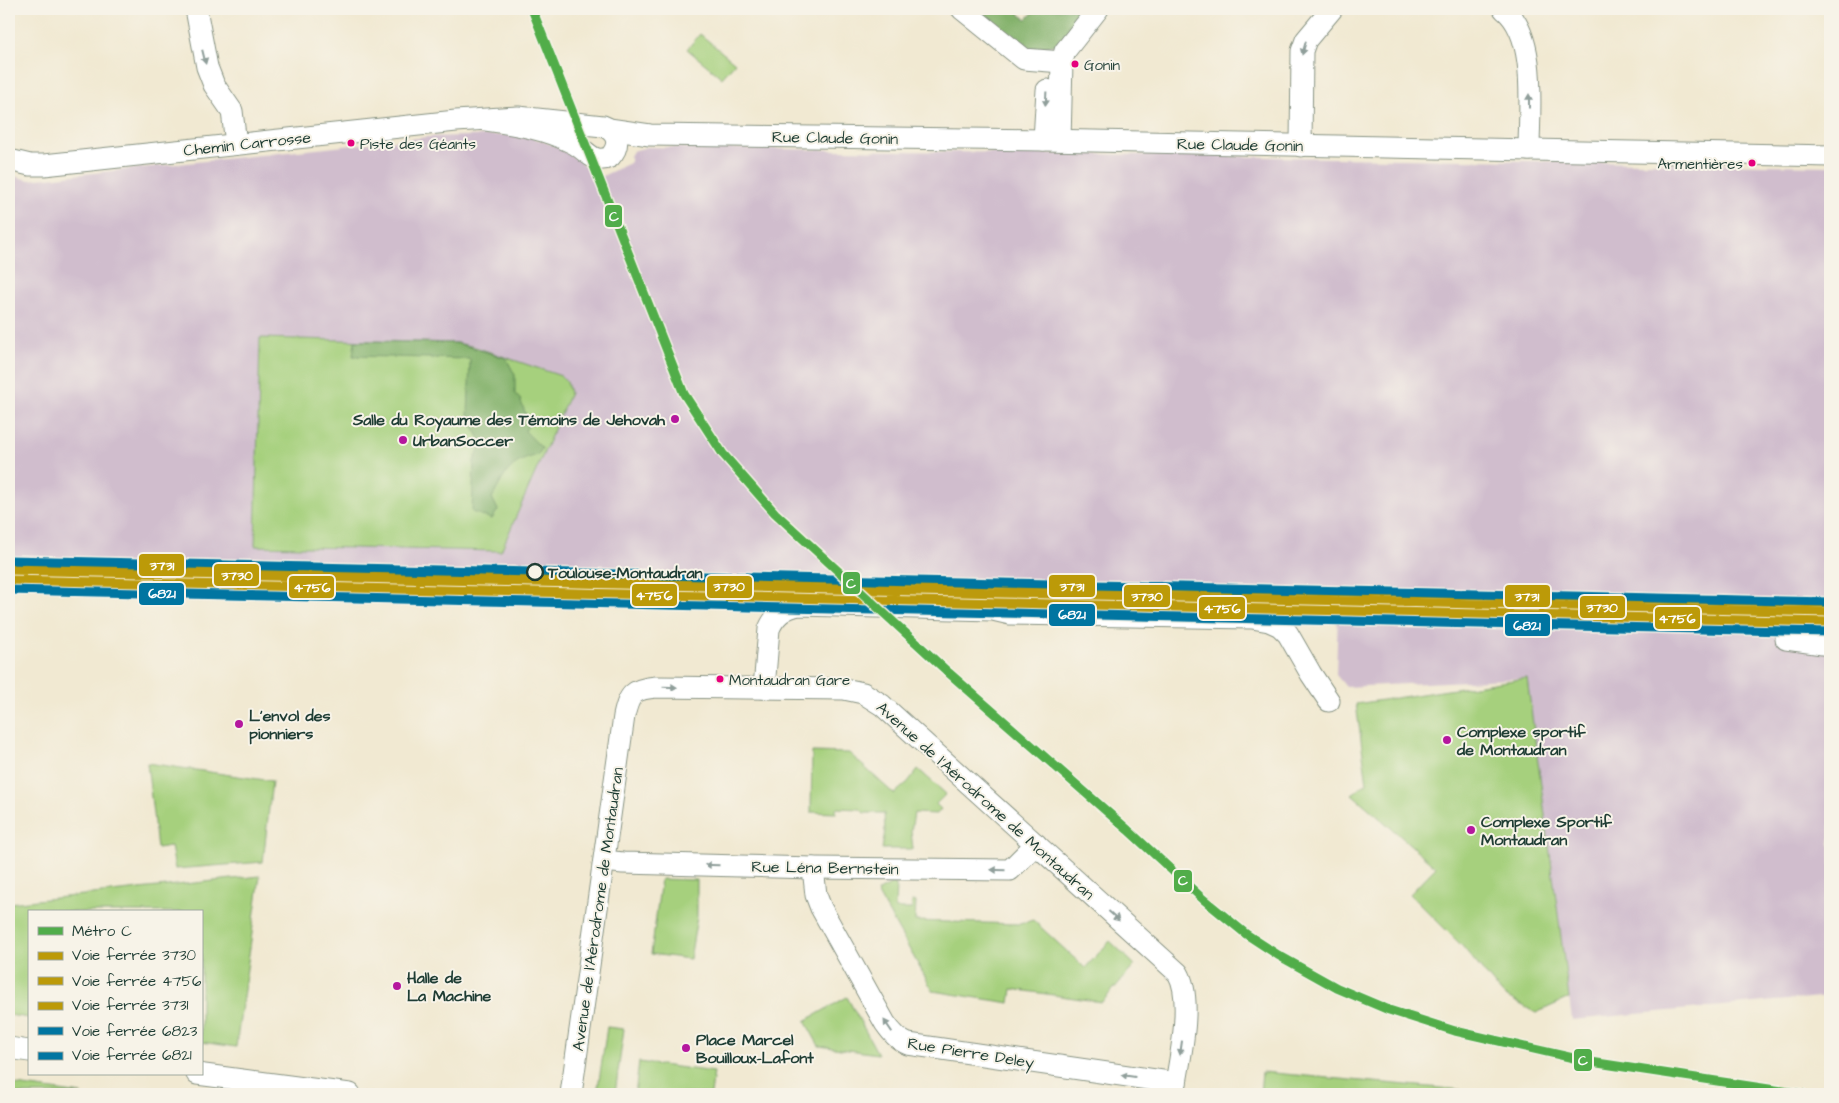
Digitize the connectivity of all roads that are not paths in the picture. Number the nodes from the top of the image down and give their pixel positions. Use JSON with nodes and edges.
{"nodes":[{"id":1,"x":196,"y":9,"type":"edge"},
{"id":2,"x":962,"y":9,"type":"edge"},
{"id":3,"x":1098,"y":9,"type":"edge"},
{"id":4,"x":1332,"y":9,"type":"edge"},
{"id":5,"x":1504,"y":9,"type":"edge"},
{"id":6,"x":1062,"y":62,"type":"junction"},
{"id":7,"x":486,"y":120,"type":"junction"},
{"id":8,"x":608,"y":134,"type":"junction"},
{"id":9,"x":1052,"y":140,"type":"junction"},
{"id":10,"x":236,"y":144,"type":"junction"},
{"id":11,"x":1301,"y":146,"type":"junction"},
{"id":12,"x":585,"y":150,"type":"junction"},
{"id":13,"x":1529,"y":150,"type":"junction"},
{"id":14,"x":1830,"y":156,"type":"edge"},
{"id":15,"x":9,"y":160,"type":"edge"},
{"id":16,"x":1786,"y":639,"type":"dead end"},
{"id":17,"x":1830,"y":645,"type":"edge"},
{"id":18,"x":764,"y":688,"type":"junction"},
{"id":19,"x":1329,"y":702,"type":"dead end"},
{"id":20,"x":1036,"y":844,"type":"junction"},
{"id":21,"x":604,"y":861,"type":"junction"},
{"id":22,"x":813,"y":868,"type":"junction"},
{"id":23,"x":9,"y":1048,"type":"edge"},
{"id":24,"x":28,"y":1051,"type":"edge"},
{"id":25,"x":202,"y":1075,"type":"edge"},
{"id":26,"x":1175,"y":1088,"type":"edge"},
{"id":27,"x":350,"y":1094,"type":"edge"},
{"id":28,"x":571,"y":1094,"type":"edge"}],
"edges":[{"from":1,"to":10,"type":"street","one_way":true},
{"from":2,"to":6,"type":"street"},
{"from":3,"to":6,"type":"street"},
{"from":4,"to":11,"type":"street","one_way":true},
{"from":13,"to":5,"type":"street","one_way":true},
{"from":6,"to":9,"type":"street"},
{"from":7,"to":8,"type":"street","name":"Chemin Carrosse"},
{"from":7,"to":10,"type":"street","name":"Chemin Carrosse"},
{"from":7,"to":12,"type":"street","name":"Chemin Carrosse"},
{"from":8,"to":9,"type":"street","name":"Rue Claude Gonin"},
{"from":8,"to":12,"type":"street"},
{"from":8,"to":12,"type":"street","name":"Chemin Carrosse"},
{"from":9,"to":11,"type":"street","name":"Rue Claude Gonin"},
{"from":10,"to":15,"type":"street","name":"Chemin Carrosse"},
{"from":11,"to":13,"type":"street","name":"Rue Claude Gonin"},
{"from":13,"to":14,"type":"street","name":"Rue Claude Gonin"},
{"from":16,"to":17,"type":"street"},
{"from":18,"to":19,"type":"street"},
{"from":18,"to":20,"type":"street","name":"Avenue de l'Aérodrome de Montaudran"},
{"from":21,"to":18,"type":"street","name":"Avenue de l'Aérodrome de Montaudran","one_way":true},
{"from":20,"to":22,"type":"street","name":"Rue Léna Bernstein","one_way":true},
{"from":20,"to":26,"type":"street","name":"Avenue de l'Aérodrome de Montaudran","one_way":true},
{"from":22,"to":21,"type":"street","name":"Rue Léna Bernstein","one_way":true},
{"from":21,"to":28,"type":"street","name":"Avenue de l'Aérodrome de Montaudran"},
{"from":26,"to":22,"type":"street","name":"Rue Pierre Deley","one_way":true},
{"from":23,"to":24,"type":"street"},
{"from":25,"to":27,"type":"street"}]}
